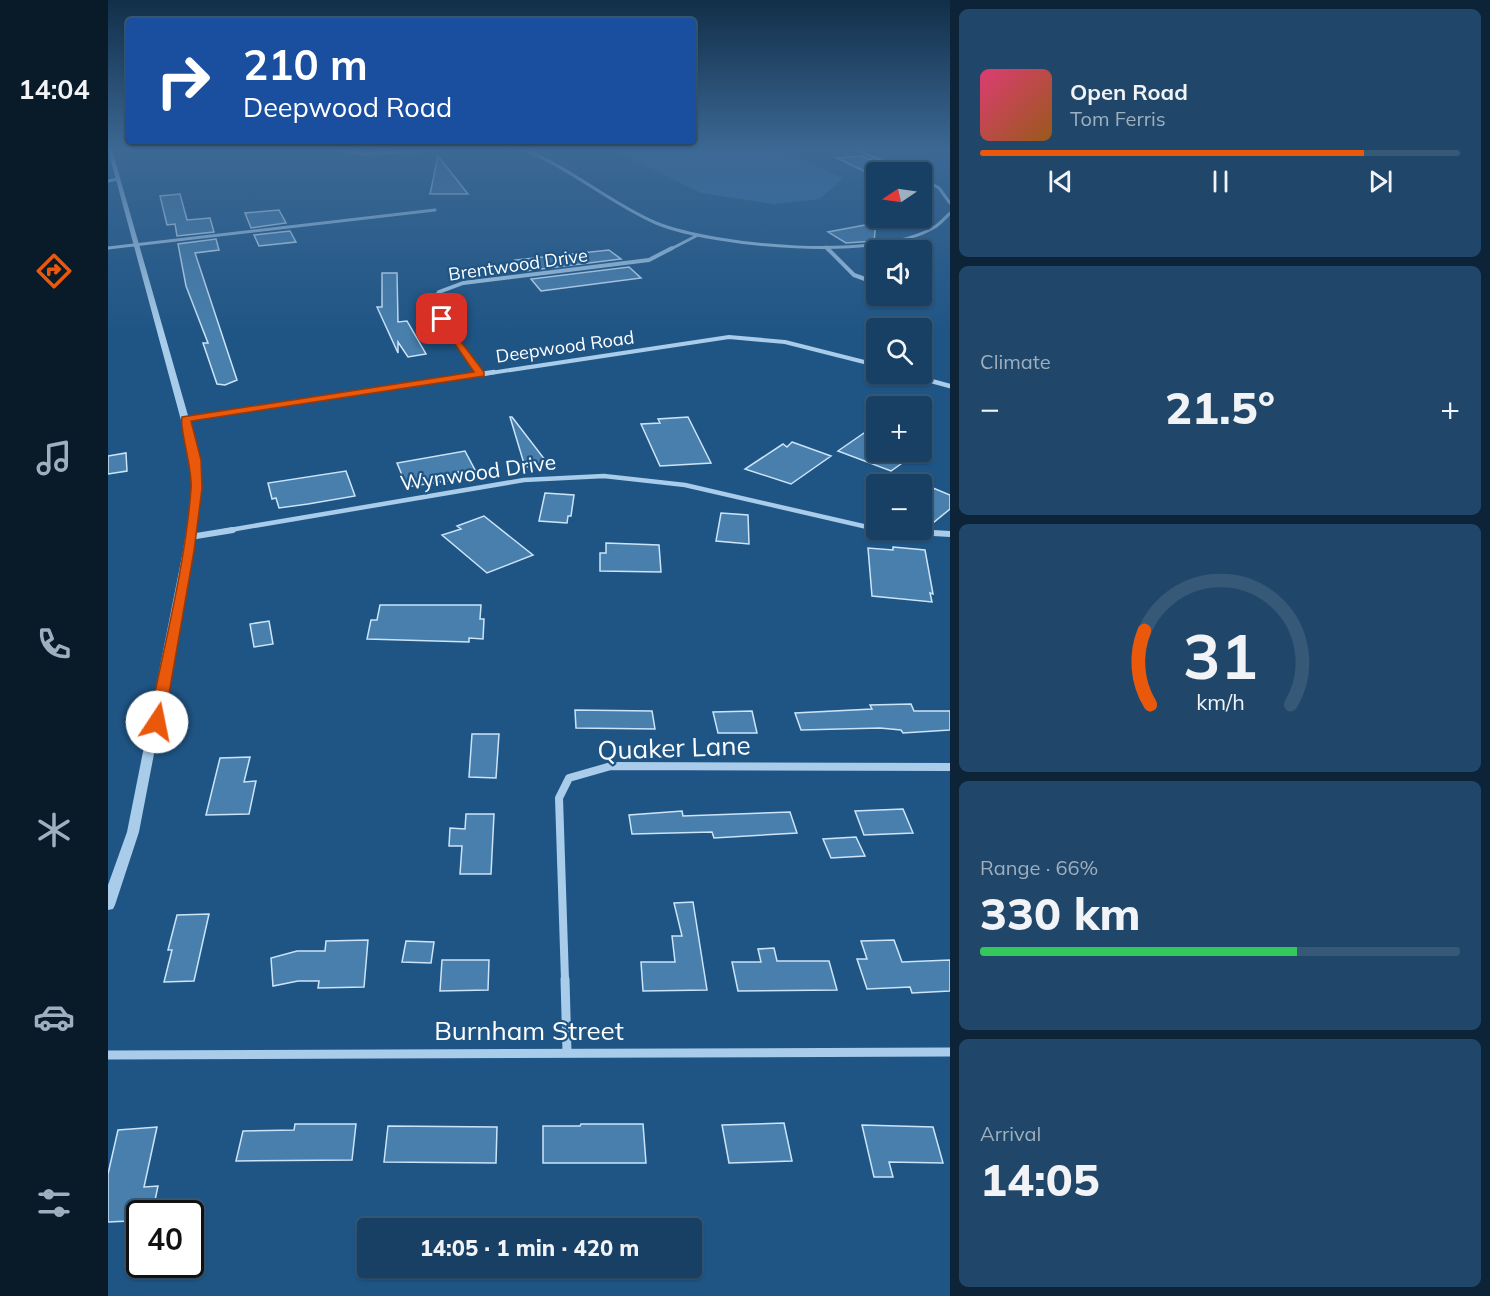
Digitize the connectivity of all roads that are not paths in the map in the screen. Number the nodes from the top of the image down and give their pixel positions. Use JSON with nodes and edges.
{"nodes":[{"id":1,"x":127,"y":210,"type":"edge"},
{"id":2,"x":431,"y":210,"type":"edge"},
{"id":3,"x":634,"y":210,"type":"edge"},
{"id":4,"x":950,"y":213,"type":"edge"},
{"id":5,"x":948,"y":220,"type":"edge"},
{"id":6,"x":696,"y":236,"type":"junction"},
{"id":7,"x":136,"y":243,"type":"junction"},
{"id":8,"x":826,"y":247,"type":"junction"},
{"id":9,"x":108,"y":248,"type":"edge"},
{"id":10,"x":866,"y":281,"type":"edge"},
{"id":11,"x":866,"y":361,"type":"edge"},
{"id":12,"x":480,"y":374,"type":"junction"},
{"id":13,"x":932,"y":381,"type":"edge"},
{"id":14,"x":950,"y":386,"type":"edge"},
{"id":15,"x":185,"y":419,"type":"junction"},
{"id":16,"x":866,"y":527,"type":"edge"},
{"id":17,"x":932,"y":533,"type":"edge"},
{"id":18,"x":950,"y":534,"type":"edge"},
{"id":19,"x":190,"y":537,"type":"junction"},
{"id":20,"x":950,"y":767,"type":"edge"},
{"id":21,"x":108,"y":905,"type":"edge"},
{"id":22,"x":567,"y":1052,"type":"junction"},
{"id":23,"x":950,"y":1052,"type":"edge"},
{"id":24,"x":108,"y":1055,"type":"edge"}],
"edges":[{"from":1,"to":7,"type":"street"},
{"from":2,"to":7,"type":"street"},
{"from":3,"to":6,"type":"street"},
{"from":4,"to":5,"type":"street"},
{"from":5,"to":8,"type":"street"},
{"from":6,"to":8,"type":"street"},
{"from":6,"to":12,"type":"street","name":"Brentwood Drive"},
{"from":7,"to":9,"type":"street"},
{"from":7,"to":15,"type":"street"},
{"from":8,"to":10,"type":"street"},
{"from":11,"to":12,"type":"street","name":"Deepwood Road"},
{"from":12,"to":15,"type":"street","name":"Deepwood Road"},
{"from":13,"to":14,"type":"street"},
{"from":15,"to":19,"type":"street"},
{"from":16,"to":19,"type":"street","name":"Wynwood Drive"},
{"from":17,"to":18,"type":"street"},
{"from":19,"to":21,"type":"street"},
{"from":20,"to":22,"type":"street","name":"Quaker Lane"},
{"from":22,"to":23,"type":"street","name":"Burnham Street"},
{"from":22,"to":24,"type":"street","name":"Burnham Street"}]}
